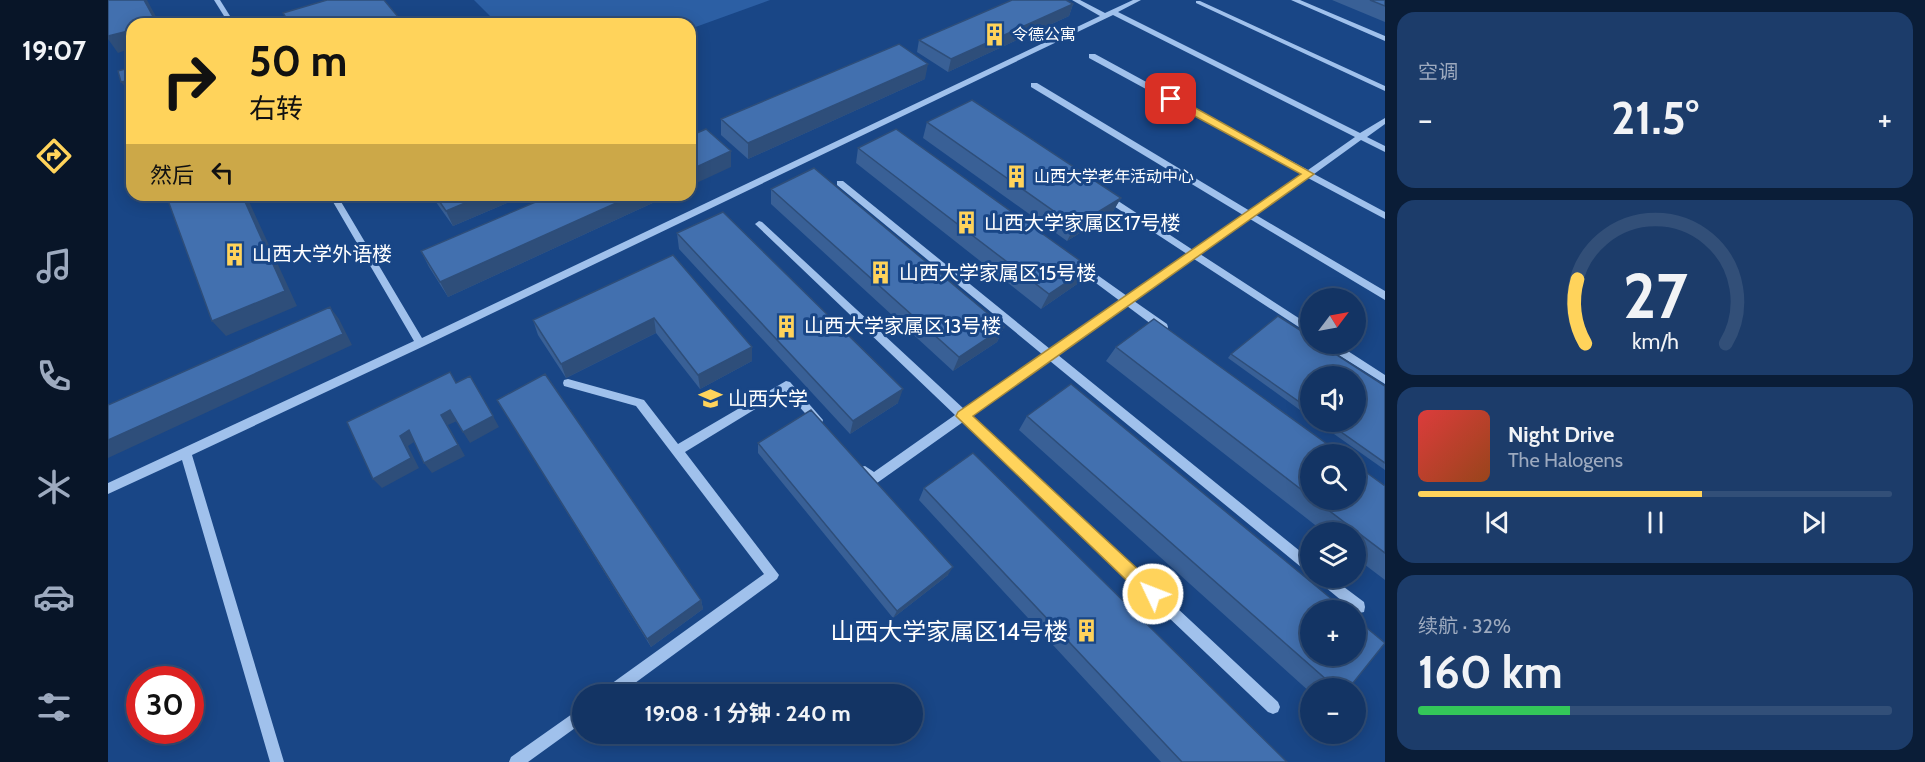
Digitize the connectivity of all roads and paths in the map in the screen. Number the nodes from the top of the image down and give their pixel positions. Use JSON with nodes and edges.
{"nodes":[{"id":1,"x":217,"y":0,"type":"edge"},
{"id":2,"x":1075,"y":0,"type":"edge"},
{"id":3,"x":1138,"y":0,"type":"edge"},
{"id":4,"x":1294,"y":0,"type":"edge"},
{"id":5,"x":1198,"y":2,"type":"dead end"},
{"id":6,"x":1109,"y":14,"type":"junction"},
{"id":7,"x":228,"y":18,"type":"edge"},
{"id":8,"x":1385,"y":39,"type":"edge"},
{"id":9,"x":1092,"y":56,"type":"dead end"},
{"id":10,"x":1034,"y":85,"type":"dead end"},
{"id":11,"x":1385,"y":89,"type":"edge"},
{"id":12,"x":1385,"y":120,"type":"edge"},
{"id":13,"x":1361,"y":137,"type":"junction"},
{"id":14,"x":1385,"y":149,"type":"edge"},
{"id":15,"x":1308,"y":174,"type":"junction"},
{"id":16,"x":840,"y":183,"type":"dead end"},
{"id":17,"x":1096,"y":190,"type":"edge"},
{"id":18,"x":337,"y":201,"type":"edge"},
{"id":19,"x":1250,"y":215,"type":"junction"},
{"id":20,"x":1385,"y":216,"type":"edge"},
{"id":21,"x":759,"y":224,"type":"dead end"},
{"id":22,"x":1194,"y":255,"type":"junction"},
{"id":23,"x":1072,"y":261,"type":"edge"},
{"id":24,"x":1385,"y":296,"type":"edge"},
{"id":25,"x":1127,"y":301,"type":"junction"},
{"id":26,"x":1300,"y":324,"type":"edge"},
{"id":27,"x":1175,"y":336,"type":"edge"},
{"id":28,"x":420,"y":343,"type":"junction"},
{"id":29,"x":1345,"y":354,"type":"edge"},
{"id":30,"x":1051,"y":355,"type":"junction"},
{"id":31,"x":1385,"y":380,"type":"edge"},
{"id":32,"x":568,"y":383,"type":"edge"},
{"id":33,"x":963,"y":416,"type":"junction"},
{"id":34,"x":826,"y":428,"type":"edge"},
{"id":35,"x":677,"y":451,"type":"junction"},
{"id":36,"x":186,"y":453,"type":"junction"},
{"id":37,"x":857,"y":462,"type":"edge"},
{"id":38,"x":108,"y":489,"type":"edge"},
{"id":39,"x":1300,"y":559,"type":"edge"},
{"id":40,"x":1335,"y":588,"type":"edge"},
{"id":41,"x":1350,"y":600,"type":"edge"},
{"id":42,"x":623,"y":684,"type":"edge"},
{"id":43,"x":1273,"y":707,"type":"dead end"},
{"id":44,"x":572,"y":721,"type":"edge"},
{"id":45,"x":277,"y":762,"type":"edge"},
{"id":46,"x":516,"y":762,"type":"edge"}],
"edges":[{"from":1,"to":7,"type":"street"},
{"from":2,"to":6,"type":"street"},
{"from":3,"to":6,"type":"street"},
{"from":4,"to":8,"type":"street"},
{"from":5,"to":11,"type":"street"},
{"from":6,"to":13,"type":"street"},
{"from":6,"to":28,"type":"street"},
{"from":9,"to":15,"type":"street"},
{"from":10,"to":19,"type":"street"},
{"from":12,"to":13,"type":"street"},
{"from":13,"to":14,"type":"street"},
{"from":13,"to":15,"type":"street"},
{"from":15,"to":19,"type":"street"},
{"from":15,"to":20,"type":"street"},
{"from":16,"to":30,"type":"street"},
{"from":17,"to":22,"type":"street"},
{"from":18,"to":28,"type":"street"},
{"from":19,"to":22,"type":"street"},
{"from":19,"to":24,"type":"street"},
{"from":21,"to":33,"type":"street"},
{"from":22,"to":25,"type":"street"},
{"from":22,"to":26,"type":"street"},
{"from":23,"to":25,"type":"street"},
{"from":25,"to":27,"type":"street"},
{"from":25,"to":30,"type":"street"},
{"from":28,"to":36,"type":"street"},
{"from":29,"to":31,"type":"street"},
{"from":30,"to":33,"type":"street"},
{"from":30,"to":39,"type":"street"},
{"from":32,"to":35,"type":"street"},
{"from":33,"to":37,"type":"street"},
{"from":33,"to":43,"type":"street"},
{"from":34,"to":35,"type":"street"},
{"from":35,"to":42,"type":"street"},
{"from":36,"to":38,"type":"street"},
{"from":36,"to":45,"type":"street"},
{"from":40,"to":41,"type":"street"},
{"from":44,"to":46,"type":"street"}]}
